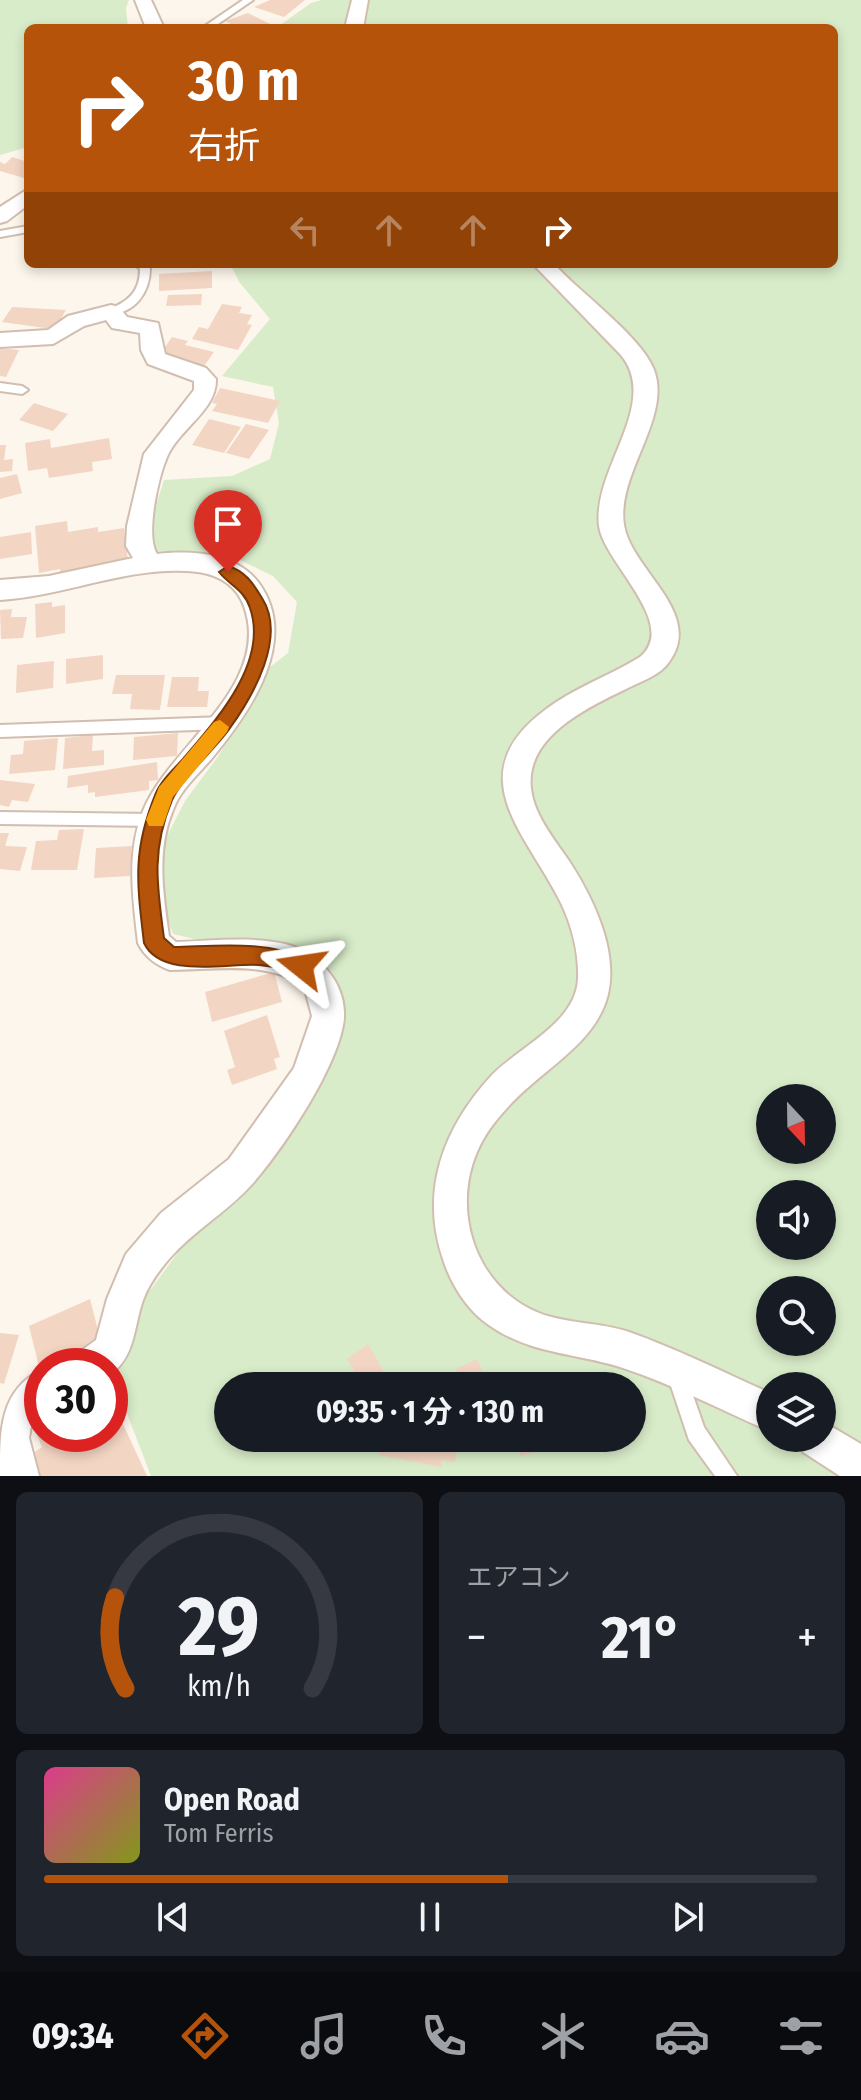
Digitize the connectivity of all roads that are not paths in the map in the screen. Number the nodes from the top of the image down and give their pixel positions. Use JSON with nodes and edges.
{"nodes":[{"id":1,"x":143,"y":0,"type":"edge"},
{"id":2,"x":249,"y":0,"type":"edge"},
{"id":3,"x":360,"y":0,"type":"edge"},
{"id":4,"x":153,"y":24,"type":"edge"},
{"id":5,"x":212,"y":24,"type":"edge"},
{"id":6,"x":355,"y":24,"type":"edge"},
{"id":7,"x":24,"y":230,"type":"edge"},
{"id":8,"x":0,"y":234,"type":"edge"},
{"id":9,"x":145,"y":268,"type":"edge"},
{"id":10,"x":547,"y":268,"type":"edge"},
{"id":11,"x":111,"y":312,"type":"junction"},
{"id":12,"x":0,"y":340,"type":"edge"},
{"id":13,"x":0,"y":387,"type":"edge"},
{"id":14,"x":22,"y":390,"type":"dead end"},
{"id":15,"x":149,"y":562,"type":"junction"},
{"id":16,"x":0,"y":590,"type":"edge"},
{"id":17,"x":224,"y":723,"type":"junction"},
{"id":18,"x":0,"y":731,"type":"edge"},
{"id":19,"x":0,"y":818,"type":"edge"},
{"id":20,"x":156,"y":820,"type":"junction"},
{"id":21,"x":112,"y":1348,"type":"edge"},
{"id":22,"x":676,"y":1372,"type":"junction"},
{"id":23,"x":24,"y":1404,"type":"edge"},
{"id":24,"x":756,"y":1406,"type":"edge"},
{"id":25,"x":5,"y":1436,"type":"edge"},
{"id":26,"x":836,"y":1451,"type":"edge"},
{"id":27,"x":861,"y":1467,"type":"edge"},
{"id":28,"x":19,"y":1476,"type":"edge"},
{"id":29,"x":727,"y":1476,"type":"edge"}],
"edges":[{"from":1,"to":4,"type":"street"},
{"from":2,"to":5,"type":"lane"},
{"from":3,"to":6,"type":"street"},
{"from":7,"to":8,"type":"lane"},
{"from":9,"to":11,"type":"lane"},
{"from":10,"to":22,"type":"street"},
{"from":11,"to":12,"type":"street"},
{"from":11,"to":15,"type":"street"},
{"from":13,"to":14,"type":"lane"},
{"from":15,"to":16,"type":"street"},
{"from":15,"to":17,"type":"street"},
{"from":17,"to":18,"type":"lane"},
{"from":17,"to":20,"type":"street"},
{"from":19,"to":20,"type":"lane"},
{"from":20,"to":21,"type":"street"},
{"from":22,"to":24,"type":"street"},
{"from":22,"to":29,"type":"lane"},
{"from":23,"to":25,"type":"street"},
{"from":25,"to":28,"type":"street"},
{"from":26,"to":27,"type":"street"}]}
